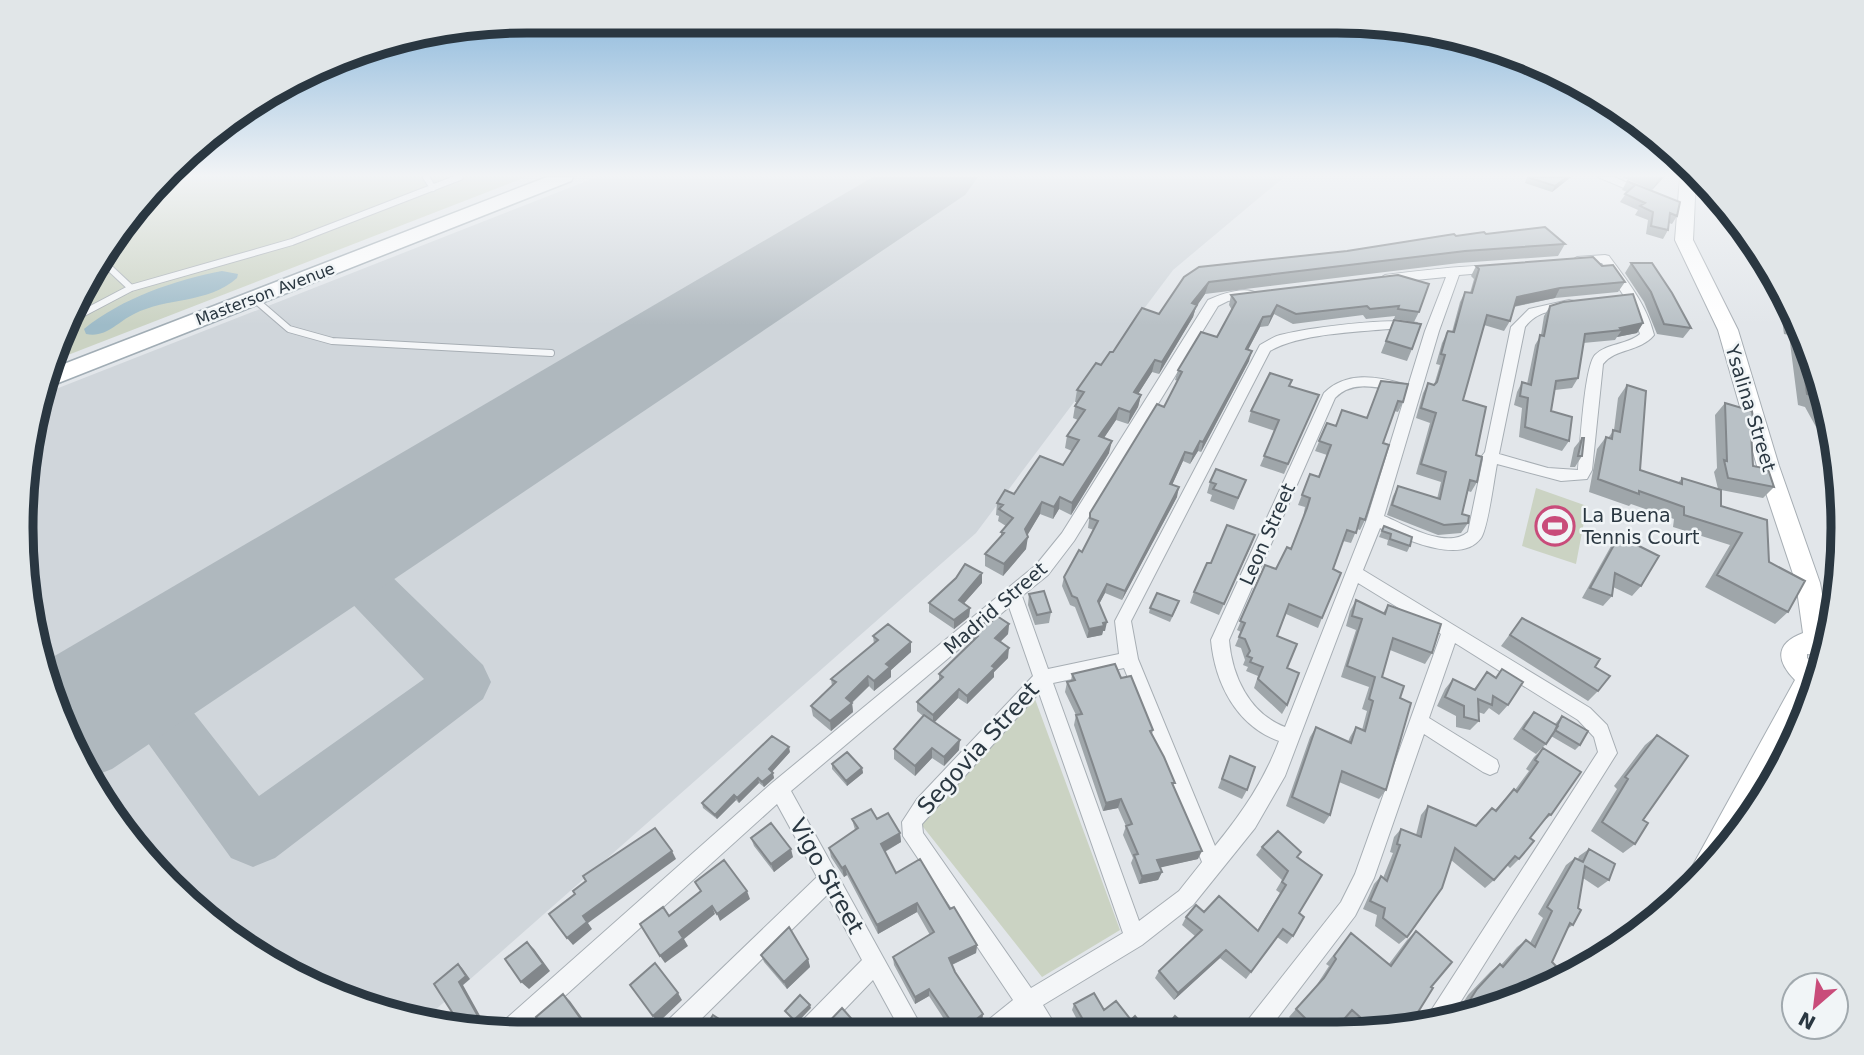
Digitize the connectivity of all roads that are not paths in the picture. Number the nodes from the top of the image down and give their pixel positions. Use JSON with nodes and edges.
{"nodes":[{"id":1,"x":333,"y":226,"type":"edge"},
{"id":2,"x":437,"y":226,"type":"edge"},
{"id":3,"x":1682,"y":226,"type":"edge"},
{"id":4,"x":1564,"y":262,"type":"edge"},
{"id":5,"x":108,"y":266,"type":"edge"},
{"id":6,"x":1509,"y":267,"type":"edge"},
{"id":7,"x":1454,"y":271,"type":"junction"},
{"id":8,"x":1371,"y":281,"type":"edge"},
{"id":9,"x":131,"y":288,"type":"junction"},
{"id":10,"x":1261,"y":293,"type":"edge"},
{"id":11,"x":253,"y":298,"type":"junction"},
{"id":12,"x":1580,"y":302,"type":"edge"},
{"id":13,"x":82,"y":314,"type":"edge"},
{"id":14,"x":1432,"y":331,"type":"junction"},
{"id":15,"x":551,"y":353,"type":"dead end"},
{"id":16,"x":57,"y":376,"type":"edge"},
{"id":17,"x":1415,"y":389,"type":"junction"},
{"id":18,"x":1489,"y":456,"type":"junction"},
{"id":19,"x":1375,"y":519,"type":"junction"},
{"id":20,"x":1354,"y":572,"type":"junction"},
{"id":21,"x":1013,"y":594,"type":"junction"},
{"id":22,"x":1450,"y":632,"type":"junction"},
{"id":23,"x":1819,"y":632,"type":"edge"},
{"id":24,"x":1817,"y":643,"type":"edge"},
{"id":25,"x":1129,"y":659,"type":"junction"},
{"id":26,"x":1808,"y":676,"type":"edge"},
{"id":27,"x":1042,"y":678,"type":"junction"},
{"id":28,"x":1794,"y":715,"type":"edge"},
{"id":29,"x":1419,"y":721,"type":"junction"},
{"id":30,"x":1290,"y":737,"type":"junction"},
{"id":31,"x":1490,"y":766,"type":"dead end"},
{"id":32,"x":779,"y":789,"type":"junction"},
{"id":33,"x":1733,"y":823,"type":"edge"},
{"id":34,"x":1213,"y":864,"type":"junction"},
{"id":35,"x":829,"y":879,"type":"junction"},
{"id":36,"x":1135,"y":938,"type":"junction"},
{"id":37,"x":875,"y":962,"type":"junction"},
{"id":38,"x":1028,"y":1002,"type":"junction"},
{"id":39,"x":1443,"y":1010,"type":"edge"},
{"id":40,"x":520,"y":1022,"type":"edge"},
{"id":41,"x":682,"y":1022,"type":"edge"},
{"id":42,"x":817,"y":1022,"type":"edge"},
{"id":43,"x":908,"y":1022,"type":"edge"},
{"id":44,"x":1003,"y":1022,"type":"edge"},
{"id":45,"x":1042,"y":1022,"type":"edge"},
{"id":46,"x":1261,"y":1022,"type":"edge"}],
"edges":[{"from":1,"to":9,"type":"lane"},
{"from":2,"to":11,"type":"main road","name":"Masterson Avenue"},
{"from":3,"to":23,"type":"street","name":"Ysalina Street"},
{"from":4,"to":18,"type":"street"},
{"from":5,"to":9,"type":"lane"},
{"from":6,"to":7,"type":"street"},
{"from":7,"to":8,"type":"street"},
{"from":7,"to":14,"type":"street"},
{"from":9,"to":13,"type":"lane"},
{"from":10,"to":21,"type":"street","name":"Madrid Street"},
{"from":11,"to":15,"type":"lane"},
{"from":11,"to":16,"type":"main road","name":"Masterson Avenue"},
{"from":12,"to":18,"type":"street"},
{"from":14,"to":17,"type":"street"},
{"from":14,"to":25,"type":"street"},
{"from":17,"to":19,"type":"street"},
{"from":17,"to":30,"type":"street","name":"Leon Street"},
{"from":18,"to":19,"type":"street"},
{"from":19,"to":20,"type":"street"},
{"from":20,"to":22,"type":"street"},
{"from":20,"to":30,"type":"street"},
{"from":21,"to":27,"type":"street"},
{"from":21,"to":32,"type":"street","name":"Madrid Street"},
{"from":22,"to":29,"type":"street"},
{"from":22,"to":39,"type":"street"},
{"from":24,"to":26,"type":"street"},
{"from":25,"to":27,"type":"street","name":"Segovia Street"},
{"from":25,"to":34,"type":"street"},
{"from":27,"to":36,"type":"street"},
{"from":27,"to":38,"type":"street","name":"Segovia Street"},
{"from":28,"to":33,"type":"street"},
{"from":29,"to":31,"type":"street"},
{"from":29,"to":46,"type":"street"},
{"from":30,"to":34,"type":"street"},
{"from":32,"to":35,"type":"street","name":"Vigo Street"},
{"from":32,"to":40,"type":"street","name":"Madrid Street"},
{"from":34,"to":36,"type":"street"},
{"from":35,"to":37,"type":"street","name":"Vigo Street"},
{"from":35,"to":41,"type":"street"},
{"from":36,"to":38,"type":"street"},
{"from":37,"to":42,"type":"street"},
{"from":37,"to":43,"type":"street","name":"Vigo Street"},
{"from":38,"to":44,"type":"street"},
{"from":38,"to":45,"type":"street","name":"Segovia Street"}]}
